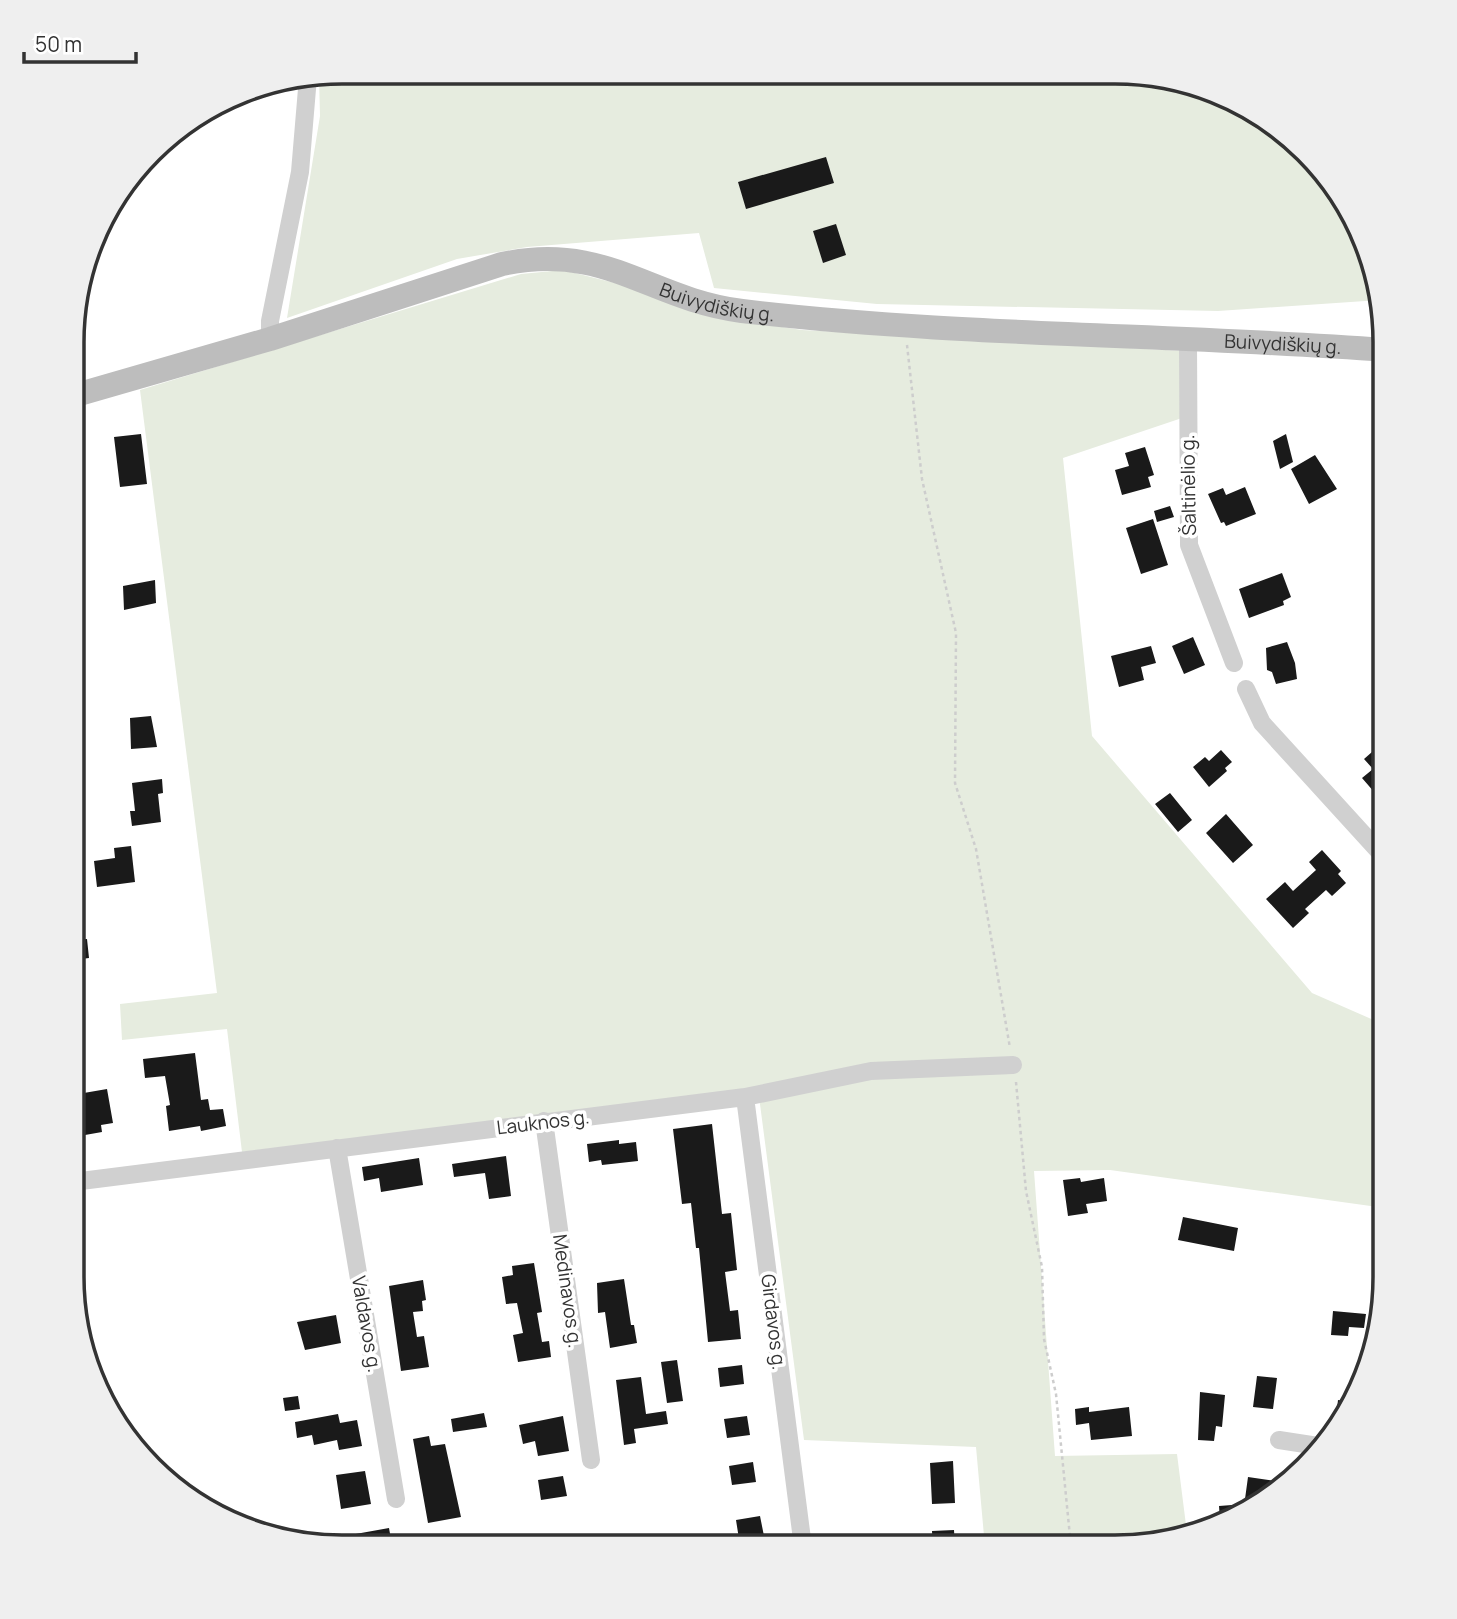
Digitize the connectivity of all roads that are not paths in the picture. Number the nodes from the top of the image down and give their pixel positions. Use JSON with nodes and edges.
{"nodes":[{"id":1,"x":307,"y":86,"type":"edge"},
{"id":2,"x":270,"y":339,"type":"junction"},
{"id":3,"x":1188,"y":341,"type":"junction"},
{"id":4,"x":1373,"y":349,"type":"edge"},
{"id":5,"x":84,"y":393,"type":"edge"},
{"id":6,"x":1234,"y":663,"type":"dead end"},
{"id":7,"x":1245,"y":689,"type":"dead end"},
{"id":8,"x":1373,"y":845,"type":"edge"},
{"id":9,"x":1013,"y":1065,"type":"road end"},
{"id":10,"x":745,"y":1097,"type":"junction"},
{"id":11,"x":544,"y":1121,"type":"junction"},
{"id":12,"x":337,"y":1148,"type":"junction"},
{"id":13,"x":84,"y":1181,"type":"edge"},
{"id":14,"x":1279,"y":1440,"type":"dead end"},
{"id":15,"x":1311,"y":1445,"type":"edge"},
{"id":16,"x":591,"y":1460,"type":"dead end"},
{"id":17,"x":396,"y":1499,"type":"dead end"},
{"id":18,"x":801,"y":1535,"type":"edge"}],
"edges":[{"from":1,"to":2,"type":"street"},
{"from":2,"to":3,"type":"main road","name":"Buivydiškių g."},
{"from":2,"to":5,"type":"main road","name":"Buivydiškių g."},
{"from":3,"to":4,"type":"main road","name":"Buivydiškių g."},
{"from":3,"to":6,"type":"street","name":"Šaltinėlio g."},
{"from":7,"to":8,"type":"street"},
{"from":9,"to":10,"type":"street","name":"Lauknos g."},
{"from":10,"to":11,"type":"street","name":"Lauknos g."},
{"from":10,"to":18,"type":"street","name":"Girdavos g."},
{"from":11,"to":12,"type":"street","name":"Lauknos g."},
{"from":11,"to":16,"type":"street","name":"Medinavos g."},
{"from":12,"to":13,"type":"street","name":"Lauknos g."},
{"from":12,"to":17,"type":"street","name":"Valdavos g."},
{"from":14,"to":15,"type":"street"}]}
